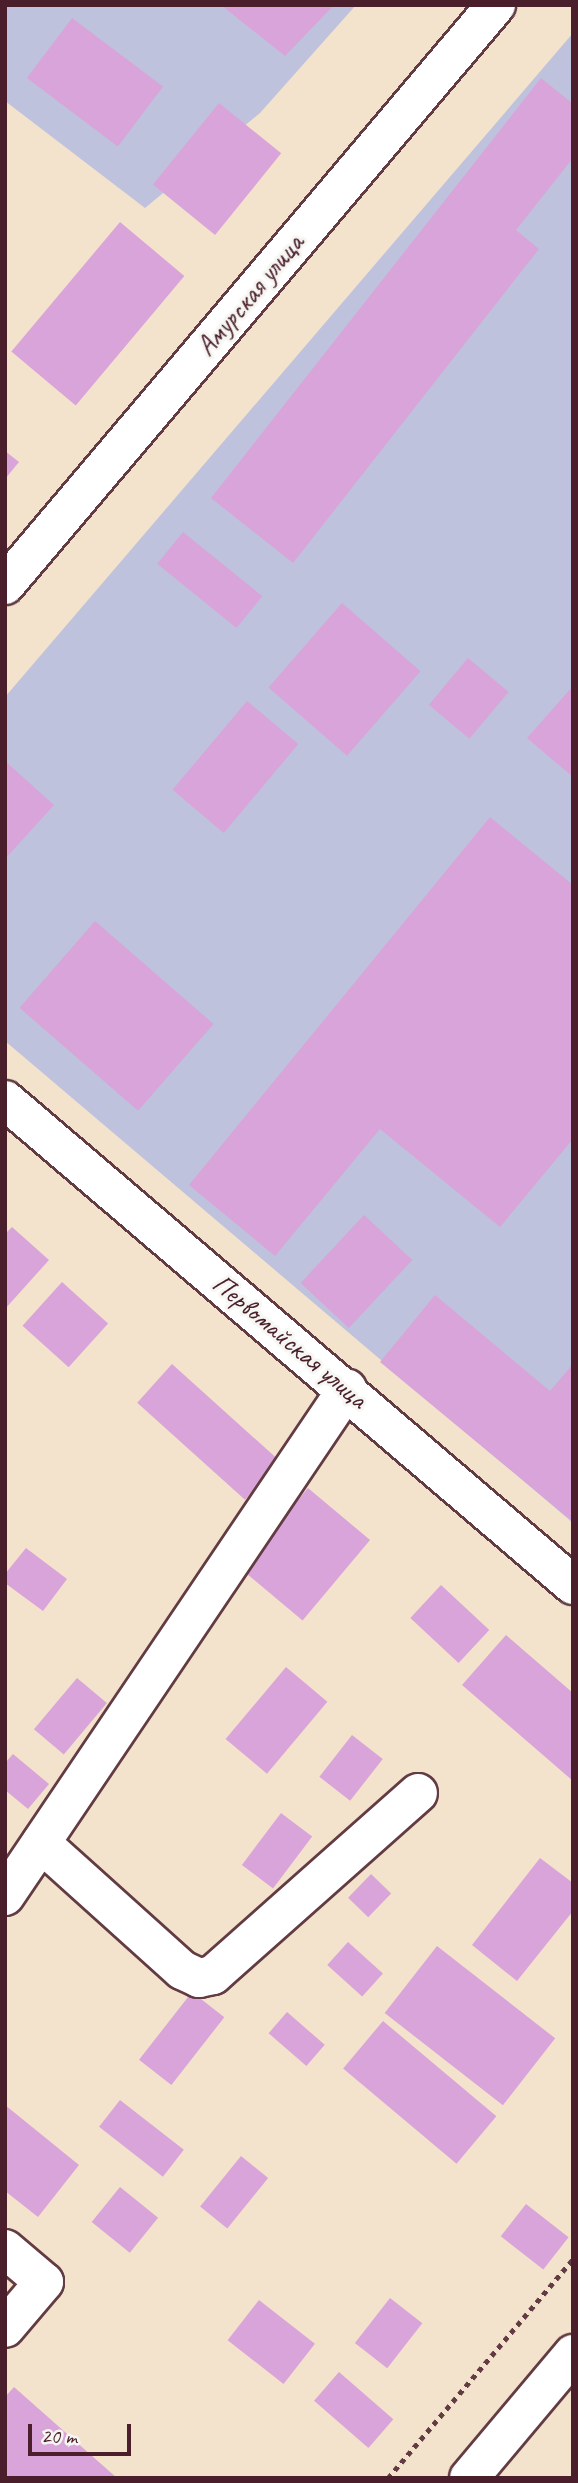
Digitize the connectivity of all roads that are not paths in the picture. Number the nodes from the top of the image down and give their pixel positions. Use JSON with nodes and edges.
{"nodes":[{"id":1,"x":496,"y":5,"type":"edge"},
{"id":2,"x":5,"y":585,"type":"edge"},
{"id":3,"x":5,"y":1100,"type":"edge"},
{"id":4,"x":347,"y":1389,"type":"junction"},
{"id":5,"x":573,"y":1586,"type":"edge"},
{"id":6,"x":418,"y":1793,"type":"dead end"},
{"id":7,"x":41,"y":1843,"type":"junction"},
{"id":8,"x":5,"y":1896,"type":"edge"},
{"id":9,"x":5,"y":2249,"type":"edge"},
{"id":10,"x":5,"y":2328,"type":"edge"},
{"id":11,"x":573,"y":2354,"type":"edge"},
{"id":12,"x":470,"y":2478,"type":"edge"}],
"edges":[{"from":1,"to":2,"type":"street","name":"Амурская улица"},
{"from":3,"to":4,"type":"street","name":"Первомайская улица"},
{"from":4,"to":5,"type":"street","name":"Первомайская улица"},
{"from":4,"to":7,"type":"street"},
{"from":6,"to":7,"type":"street"},
{"from":7,"to":8,"type":"street"},
{"from":9,"to":10,"type":"street"},
{"from":11,"to":12,"type":"street"}]}
